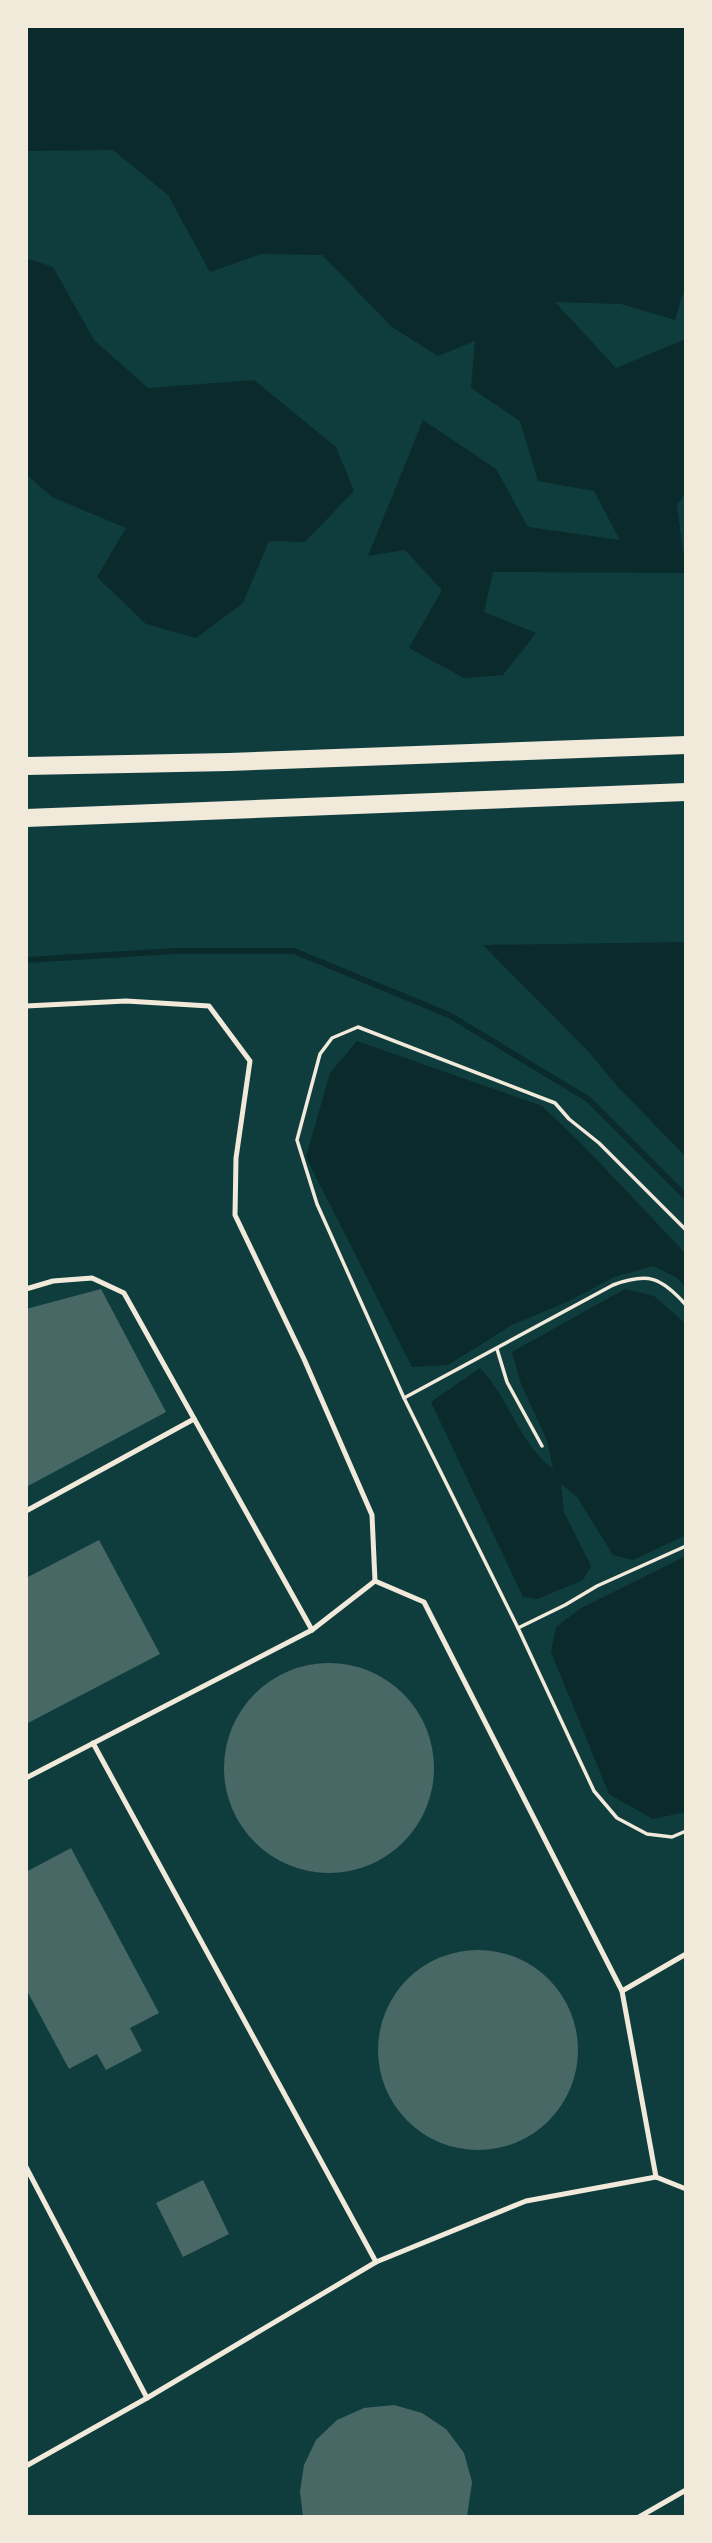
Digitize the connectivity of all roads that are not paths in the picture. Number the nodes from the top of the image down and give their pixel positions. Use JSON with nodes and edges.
{"nodes":[{"id":1,"x":686,"y":745,"type":"edge"},
{"id":2,"x":26,"y":766,"type":"edge"},
{"id":3,"x":686,"y":792,"type":"edge"},
{"id":4,"x":26,"y":818,"type":"edge"},
{"id":5,"x":26,"y":1006,"type":"edge"},
{"id":6,"x":26,"y":1289,"type":"edge"},
{"id":7,"x":194,"y":1419,"type":"junction"},
{"id":8,"x":26,"y":1511,"type":"edge"},
{"id":9,"x":375,"y":1581,"type":"junction"},
{"id":10,"x":312,"y":1630,"type":"junction"},
{"id":11,"x":93,"y":1744,"type":"junction"},
{"id":12,"x":26,"y":1778,"type":"edge"},
{"id":13,"x":686,"y":1954,"type":"edge"},
{"id":14,"x":622,"y":1991,"type":"junction"},
{"id":15,"x":26,"y":2167,"type":"edge"},
{"id":16,"x":656,"y":2178,"type":"junction"},
{"id":17,"x":35,"y":2182,"type":"junction"},
{"id":18,"x":26,"y":2187,"type":"edge"},
{"id":19,"x":686,"y":2189,"type":"edge"},
{"id":20,"x":376,"y":2262,"type":"junction"},
{"id":21,"x":147,"y":2398,"type":"junction"},
{"id":22,"x":26,"y":2466,"type":"edge"},
{"id":23,"x":686,"y":2490,"type":"edge"},
{"id":24,"x":639,"y":2517,"type":"edge"}],
"edges":[{"from":1,"to":2,"type":"highway"},
{"from":3,"to":4,"type":"highway"},
{"from":5,"to":9,"type":"lane"},
{"from":6,"to":7,"type":"lane"},
{"from":7,"to":8,"type":"lane"},
{"from":7,"to":10,"type":"lane"},
{"from":9,"to":10,"type":"lane"},
{"from":9,"to":14,"type":"lane"},
{"from":10,"to":11,"type":"lane"},
{"from":11,"to":12,"type":"lane"},
{"from":11,"to":20,"type":"lane"},
{"from":13,"to":14,"type":"lane"},
{"from":14,"to":16,"type":"lane"},
{"from":15,"to":17,"type":"lane"},
{"from":16,"to":19,"type":"lane"},
{"from":16,"to":20,"type":"lane"},
{"from":17,"to":18,"type":"lane"},
{"from":17,"to":21,"type":"lane"},
{"from":20,"to":21,"type":"lane"},
{"from":21,"to":22,"type":"lane"},
{"from":23,"to":24,"type":"lane"}]}
